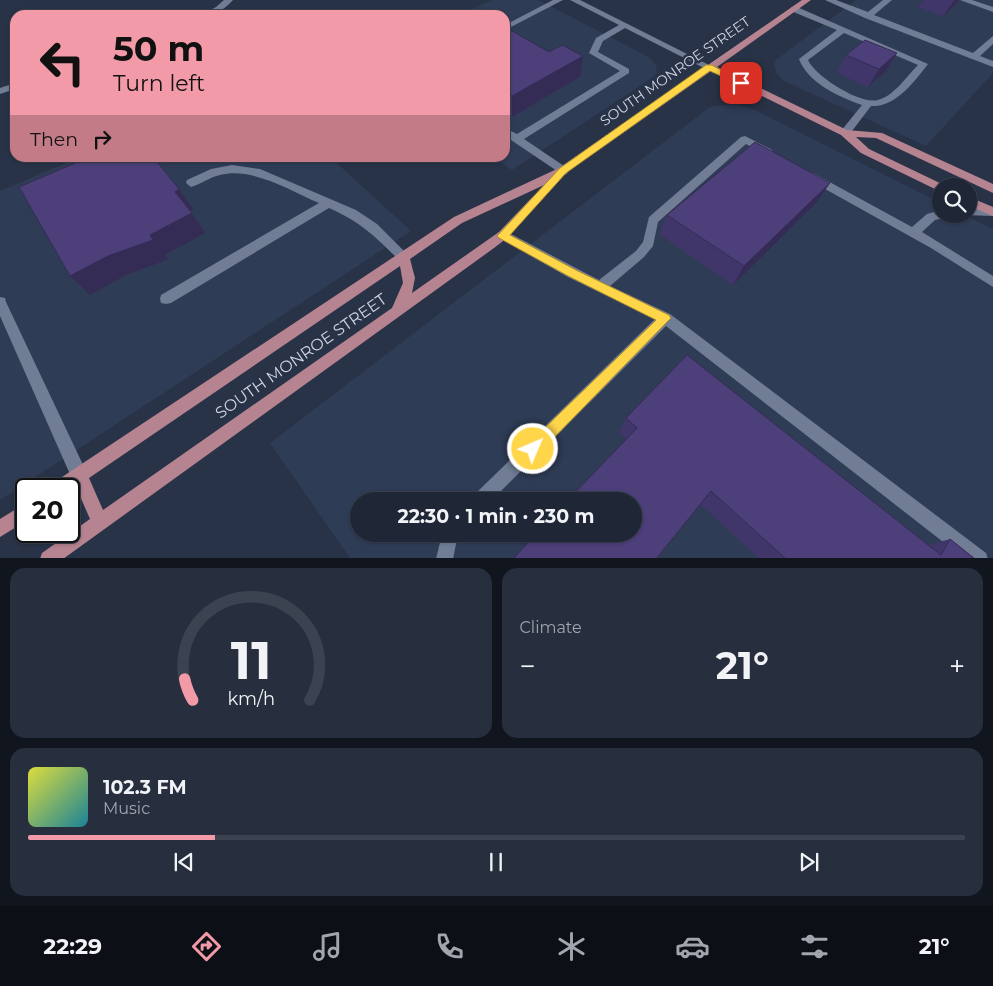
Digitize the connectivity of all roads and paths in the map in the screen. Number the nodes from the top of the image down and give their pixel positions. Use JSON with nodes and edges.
{"nodes":[{"id":1,"x":229,"y":0,"type":"edge"},
{"id":2,"x":559,"y":0,"type":"edge"},
{"id":3,"x":574,"y":0,"type":"edge"},
{"id":4,"x":807,"y":0,"type":"edge"},
{"id":5,"x":829,"y":0,"type":"edge"},
{"id":6,"x":888,"y":0,"type":"edge"},
{"id":7,"x":964,"y":0,"type":"edge"},
{"id":8,"x":794,"y":9,"type":"junction"},
{"id":9,"x":216,"y":10,"type":"edge"},
{"id":10,"x":993,"y":10,"type":"edge"},
{"id":11,"x":868,"y":16,"type":"junction"},
{"id":12,"x":625,"y":25,"type":"junction"},
{"id":13,"x":510,"y":29,"type":"edge"},
{"id":14,"x":843,"y":30,"type":"junction"},
{"id":15,"x":993,"y":39,"type":"edge"},
{"id":16,"x":974,"y":57,"type":"junction"},
{"id":17,"x":993,"y":64,"type":"edge"},
{"id":18,"x":709,"y":67,"type":"junction"},
{"id":19,"x":868,"y":104,"type":"junction"},
{"id":20,"x":845,"y":133,"type":"junction"},
{"id":21,"x":510,"y":135,"type":"edge"},
{"id":22,"x":516,"y":139,"type":"junction"},
{"id":23,"x":779,"y":158,"type":"edge"},
{"id":24,"x":563,"y":171,"type":"junction"},
{"id":25,"x":804,"y":172,"type":"edge"},
{"id":26,"x":191,"y":183,"type":"dead end"},
{"id":27,"x":932,"y":183,"type":"edge"},
{"id":28,"x":993,"y":189,"type":"edge"},
{"id":29,"x":328,"y":202,"type":"junction"},
{"id":30,"x":977,"y":205,"type":"edge"},
{"id":31,"x":977,"y":212,"type":"edge"},
{"id":32,"x":993,"y":212,"type":"edge"},
{"id":33,"x":932,"y":217,"type":"edge"},
{"id":34,"x":913,"y":233,"type":"junction"},
{"id":35,"x":503,"y":236,"type":"junction"},
{"id":36,"x":403,"y":257,"type":"junction"},
{"id":37,"x":993,"y":282,"type":"edge"},
{"id":38,"x":600,"y":287,"type":"junction"},
{"id":39,"x":166,"y":299,"type":"dead end"},
{"id":40,"x":0,"y":302,"type":"edge"},
{"id":41,"x":396,"y":312,"type":"junction"},
{"id":42,"x":665,"y":318,"type":"junction"},
{"id":43,"x":79,"y":475,"type":"junction"},
{"id":44,"x":75,"y":478,"type":"edge"},
{"id":45,"x":489,"y":492,"type":"edge"},
{"id":46,"x":15,"y":518,"type":"edge"},
{"id":47,"x":100,"y":522,"type":"junction"},
{"id":48,"x":0,"y":528,"type":"edge"},
{"id":49,"x":448,"y":542,"type":"edge"},
{"id":50,"x":48,"y":558,"type":"edge"},
{"id":51,"x":444,"y":558,"type":"edge"},
{"id":52,"x":980,"y":558,"type":"edge"}],
"edges":[{"from":1,"to":9,"type":"street"},
{"from":2,"to":13,"type":"street"},
{"from":3,"to":12,"type":"street"},
{"from":4,"to":8,"type":"main road","name":"SOUTH MONROE STREET"},
{"from":5,"to":11,"type":"street"},
{"from":6,"to":11,"type":"street"},
{"from":7,"to":10,"type":"street"},
{"from":8,"to":14,"type":"street"},
{"from":8,"to":18,"type":"main road","name":"SOUTH MONROE STREET"},
{"from":11,"to":16,"type":"street"},
{"from":12,"to":18,"type":"street"},
{"from":12,"to":22,"type":"street"},
{"from":14,"to":19,"type":"street"},
{"from":14,"to":19,"type":"street"},
{"from":15,"to":16,"type":"street"},
{"from":16,"to":17,"type":"street"},
{"from":18,"to":20,"type":"main road"},
{"from":18,"to":24,"type":"main road","name":"SOUTH MONROE STREET"},
{"from":19,"to":20,"type":"street"},
{"from":20,"to":27,"type":"main road"},
{"from":20,"to":28,"type":"main road"},
{"from":21,"to":22,"type":"street"},
{"from":22,"to":24,"type":"street"},
{"from":23,"to":38,"type":"street"},
{"from":24,"to":35,"type":"main road","name":"SOUTH MONROE STREET"},
{"from":24,"to":36,"type":"main road","name":"SOUTH MONROE STREET"},
{"from":25,"to":34,"type":"street"},
{"from":26,"to":29,"type":"street"},
{"from":29,"to":36,"type":"street"},
{"from":29,"to":39,"type":"street"},
{"from":30,"to":32,"type":"main road"},
{"from":31,"to":32,"type":"street"},
{"from":33,"to":34,"type":"street"},
{"from":34,"to":37,"type":"street"},
{"from":35,"to":38,"type":"street"},
{"from":35,"to":41,"type":"main road","name":"SOUTH MONROE STREET"},
{"from":36,"to":41,"type":"main road"},
{"from":36,"to":43,"type":"main road","name":"SOUTH MONROE STREET"},
{"from":38,"to":42,"type":"street"},
{"from":40,"to":43,"type":"street"},
{"from":41,"to":47,"type":"main road","name":"SOUTH MONROE STREET"},
{"from":42,"to":45,"type":"street"},
{"from":42,"to":52,"type":"street"},
{"from":43,"to":44,"type":"main road","name":"SOUTH MONROE STREET"},
{"from":43,"to":47,"type":"main road"},
{"from":46,"to":48,"type":"main road"},
{"from":47,"to":50,"type":"main road","name":"SOUTH MONROE STREET"},
{"from":49,"to":51,"type":"street"}]}
